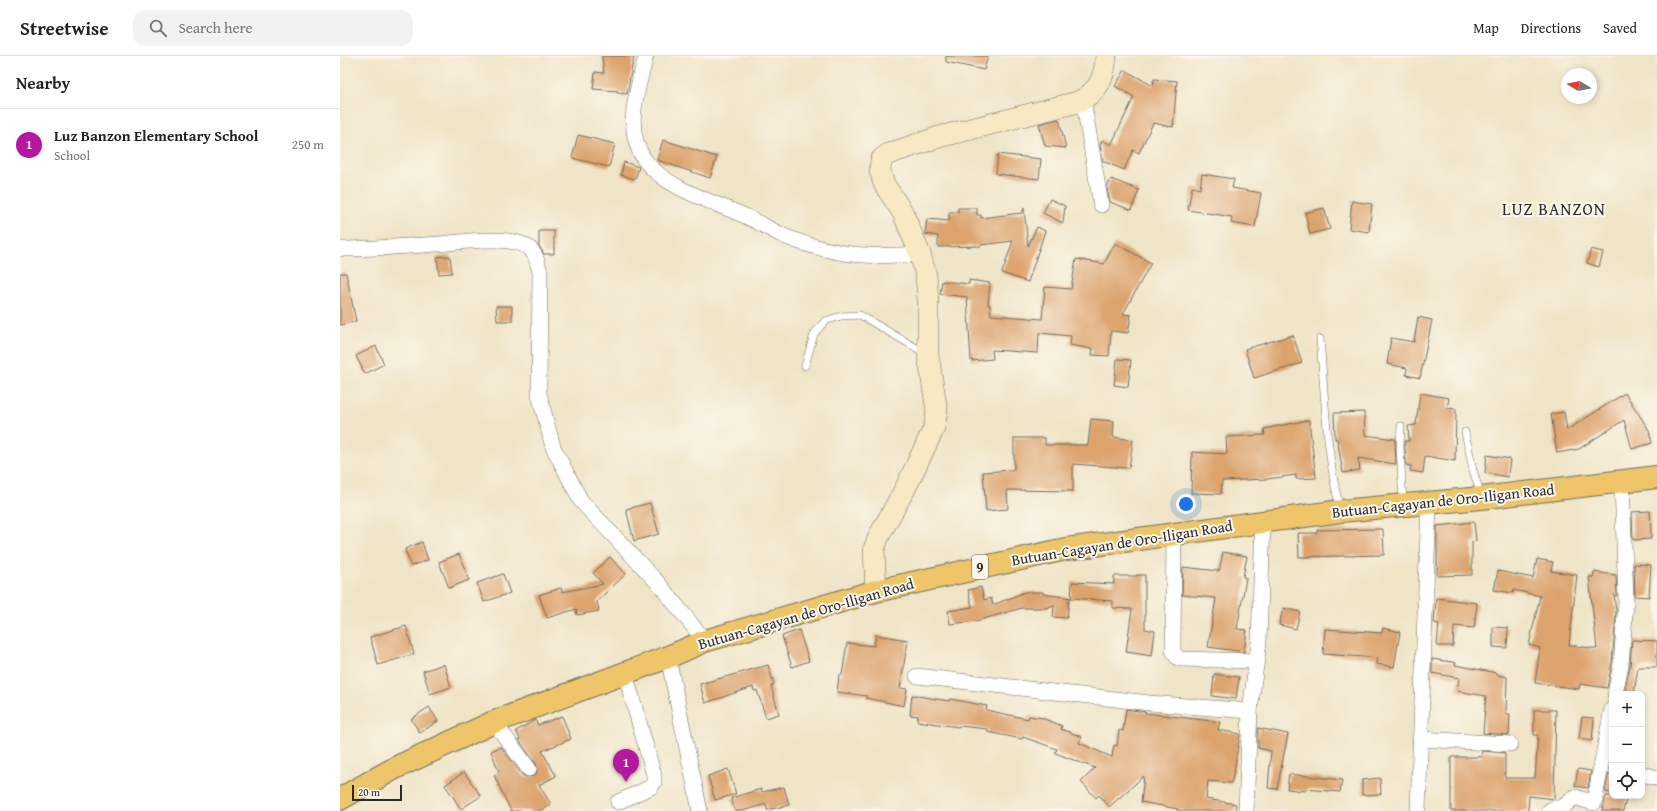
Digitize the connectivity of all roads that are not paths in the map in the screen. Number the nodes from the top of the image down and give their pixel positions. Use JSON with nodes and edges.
{"nodes":[{"id":1,"x":646,"y":56,"type":"edge"},
{"id":2,"x":1106,"y":56,"type":"edge"},
{"id":3,"x":1083,"y":100,"type":"junction"},
{"id":4,"x":1101,"y":205,"type":"dead end"},
{"id":5,"x":340,"y":250,"type":"edge"},
{"id":6,"x":920,"y":254,"type":"junction"},
{"id":7,"x":1320,"y":339,"type":"dead end"},
{"id":8,"x":928,"y":355,"type":"junction"},
{"id":9,"x":805,"y":366,"type":"dead end"},
{"id":10,"x":1401,"y":426,"type":"dead end"},
{"id":11,"x":1465,"y":432,"type":"dead end"},
{"id":12,"x":1657,"y":477,"type":"edge"},
{"id":13,"x":1622,"y":482,"type":"junction"},
{"id":14,"x":1481,"y":498,"type":"junction"},
{"id":15,"x":1430,"y":503,"type":"junction"},
{"id":16,"x":1403,"y":506,"type":"junction"},
{"id":17,"x":1341,"y":511,"type":"junction"},
{"id":18,"x":1262,"y":521,"type":"junction"},
{"id":19,"x":1174,"y":534,"type":"junction"},
{"id":20,"x":876,"y":591,"type":"junction"},
{"id":21,"x":705,"y":641,"type":"junction"},
{"id":22,"x":668,"y":657,"type":"junction"},
{"id":23,"x":1258,"y":661,"type":"junction"},
{"id":24,"x":624,"y":673,"type":"junction"},
{"id":25,"x":917,"y":676,"type":"dead end"},
{"id":26,"x":1616,"y":691,"type":"edge"},
{"id":27,"x":1250,"y":711,"type":"junction"},
{"id":28,"x":494,"y":722,"type":"junction"},
{"id":29,"x":1610,"y":727,"type":"edge"},
{"id":30,"x":1420,"y":740,"type":"junction"},
{"id":31,"x":1510,"y":744,"type":"dead end"},
{"id":32,"x":1607,"y":766,"type":"edge"},
{"id":33,"x":529,"y":769,"type":"dead end"},
{"id":34,"x":1645,"y":775,"type":"edge"},
{"id":35,"x":1657,"y":778,"type":"edge"},
{"id":36,"x":340,"y":799,"type":"edge"},
{"id":37,"x":618,"y":802,"type":"dead end"},
{"id":38,"x":700,"y":811,"type":"edge"},
{"id":39,"x":1246,"y":811,"type":"edge"},
{"id":40,"x":1418,"y":811,"type":"edge"},
{"id":41,"x":1549,"y":811,"type":"edge"}],
"edges":[{"from":1,"to":6,"type":"street"},
{"from":2,"to":3,"type":"street"},
{"from":3,"to":4,"type":"street"},
{"from":3,"to":6,"type":"street"},
{"from":5,"to":21,"type":"street"},
{"from":6,"to":8,"type":"street"},
{"from":7,"to":17,"type":"lane"},
{"from":8,"to":9,"type":"lane"},
{"from":8,"to":20,"type":"street"},
{"from":10,"to":16,"type":"lane"},
{"from":11,"to":14,"type":"lane"},
{"from":12,"to":13,"type":"highway","name":"Butuan-Cagayan de Oro-Iligan Road","number":"9"},
{"from":13,"to":14,"type":"highway","name":"Butuan-Cagayan de Oro-Iligan Road","number":"9"},
{"from":13,"to":26,"type":"street"},
{"from":14,"to":15,"type":"highway","name":"Butuan-Cagayan de Oro-Iligan Road","number":"9"},
{"from":15,"to":16,"type":"highway","name":"Butuan-Cagayan de Oro-Iligan Road","number":"9"},
{"from":15,"to":30,"type":"street"},
{"from":16,"to":17,"type":"highway","name":"Butuan-Cagayan de Oro-Iligan Road","number":"9"},
{"from":17,"to":18,"type":"highway","name":"Butuan-Cagayan de Oro-Iligan Road","number":"9"},
{"from":18,"to":19,"type":"highway","name":"Butuan-Cagayan de Oro-Iligan Road","number":"9"},
{"from":18,"to":23,"type":"street"},
{"from":19,"to":20,"type":"highway","name":"Butuan-Cagayan de Oro-Iligan Road","number":"9"},
{"from":19,"to":23,"type":"street"},
{"from":20,"to":21,"type":"highway","name":"Butuan-Cagayan de Oro-Iligan Road","number":"9"},
{"from":21,"to":22,"type":"highway","name":"Butuan-Cagayan de Oro-Iligan Road","number":"9"},
{"from":22,"to":24,"type":"highway","name":"Butuan-Cagayan de Oro-Iligan Road","number":"9"},
{"from":22,"to":38,"type":"street"},
{"from":23,"to":27,"type":"street"},
{"from":24,"to":28,"type":"highway","name":"Butuan-Cagayan de Oro-Iligan Road","number":"9"},
{"from":24,"to":37,"type":"street"},
{"from":25,"to":27,"type":"street"},
{"from":27,"to":39,"type":"street"},
{"from":28,"to":33,"type":"street"},
{"from":28,"to":36,"type":"highway","name":"Butuan-Cagayan de Oro-Iligan Road","number":"9"},
{"from":29,"to":32,"type":"street"},
{"from":30,"to":31,"type":"street"},
{"from":30,"to":40,"type":"street"},
{"from":32,"to":41,"type":"street"},
{"from":34,"to":35,"type":"street"}]}
